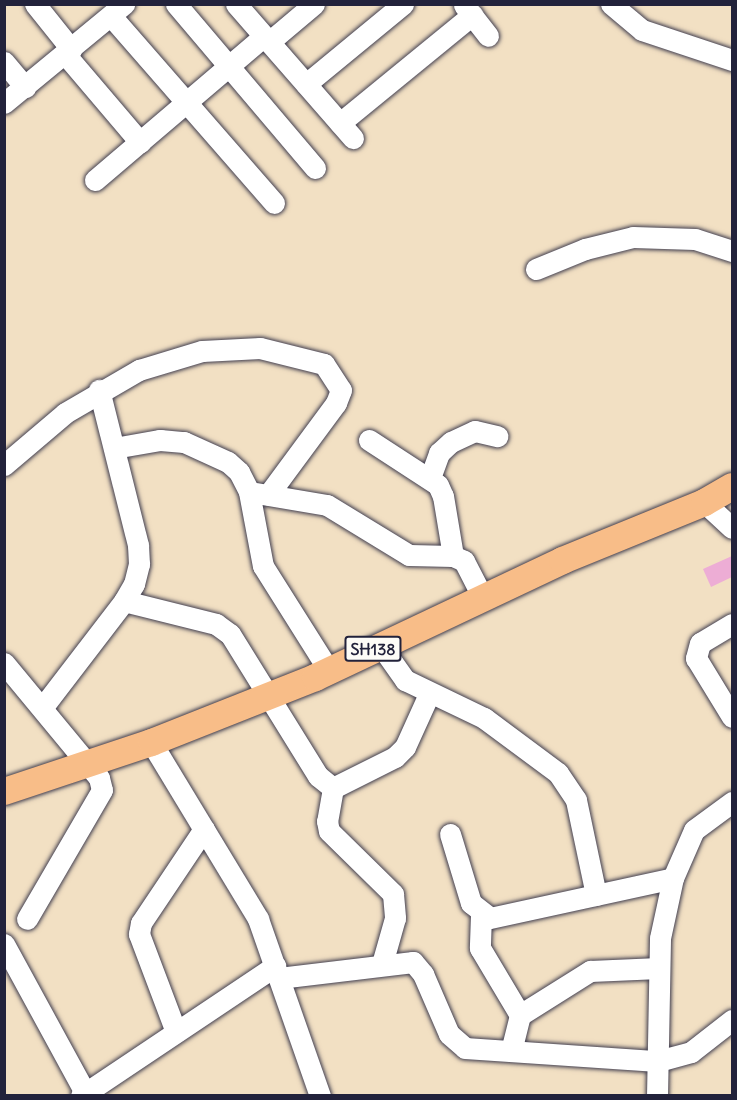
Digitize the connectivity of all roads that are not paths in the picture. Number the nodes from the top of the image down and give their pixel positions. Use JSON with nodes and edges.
{"nodes":[{"id":1,"x":35,"y":4,"type":"edge"},
{"id":2,"x":176,"y":4,"type":"edge"},
{"id":3,"x":236,"y":4,"type":"edge"},
{"id":4,"x":314,"y":4,"type":"edge"},
{"id":5,"x":403,"y":4,"type":"edge"},
{"id":6,"x":610,"y":4,"type":"edge"},
{"id":7,"x":118,"y":10,"type":"edge"},
{"id":8,"x":468,"y":10,"type":"edge"},
{"id":9,"x":488,"y":36,"type":"dead end"},
{"id":10,"x":266,"y":39,"type":"junction"},
{"id":11,"x":68,"y":51,"type":"junction"},
{"id":12,"x":732,"y":60,"type":"edge"},
{"id":13,"x":4,"y":62,"type":"edge"},
{"id":14,"x":229,"y":65,"type":"junction"},
{"id":15,"x":306,"y":84,"type":"junction"},
{"id":16,"x":25,"y":87,"type":"junction"},
{"id":17,"x":187,"y":101,"type":"junction"},
{"id":18,"x":4,"y":103,"type":"edge"},
{"id":19,"x":140,"y":142,"type":"junction"},
{"id":20,"x":315,"y":168,"type":"dead end"},
{"id":21,"x":95,"y":180,"type":"dead end"},
{"id":22,"x":273,"y":203,"type":"dead end"},
{"id":23,"x":732,"y":251,"type":"edge"},
{"id":24,"x":536,"y":269,"type":"dead end"},
{"id":25,"x":99,"y":390,"type":"junction"},
{"id":26,"x":497,"y":436,"type":"dead end"},
{"id":27,"x":369,"y":440,"type":"dead end"},
{"id":28,"x":114,"y":448,"type":"junction"},
{"id":29,"x":4,"y":465,"type":"edge"},
{"id":30,"x":430,"y":478,"type":"junction"},
{"id":31,"x":731,"y":488,"type":"edge"},
{"id":32,"x":258,"y":494,"type":"junction"},
{"id":33,"x":704,"y":502,"type":"junction"},
{"id":34,"x":732,"y":528,"type":"edge"},
{"id":35,"x":453,"y":556,"type":"junction"},
{"id":36,"x":483,"y":598,"type":"junction"},
{"id":37,"x":124,"y":602,"type":"junction"},
{"id":38,"x":732,"y":624,"type":"edge"},
{"id":39,"x":381,"y":646,"type":"junction"},
{"id":40,"x":8,"y":671,"type":"edge"},
{"id":41,"x":329,"y":671,"type":"junction"},
{"id":42,"x":429,"y":694,"type":"junction"},
{"id":43,"x":267,"y":696,"type":"junction"},
{"id":44,"x":42,"y":708,"type":"junction"},
{"id":45,"x":732,"y":717,"type":"edge"},
{"id":46,"x":152,"y":742,"type":"junction"},
{"id":47,"x":84,"y":761,"type":"junction"},
{"id":48,"x":333,"y":788,"type":"junction"},
{"id":49,"x":4,"y":791,"type":"edge"},
{"id":50,"x":732,"y":802,"type":"edge"},
{"id":51,"x":204,"y":828,"type":"junction"},
{"id":52,"x":450,"y":834,"type":"dead end"},
{"id":53,"x":673,"y":878,"type":"junction"},
{"id":54,"x":596,"y":895,"type":"junction"},
{"id":55,"x":481,"y":915,"type":"junction"},
{"id":56,"x":27,"y":920,"type":"dead end"},
{"id":57,"x":4,"y":944,"type":"edge"},
{"id":58,"x":382,"y":964,"type":"junction"},
{"id":59,"x":659,"y":968,"type":"junction"},
{"id":60,"x":277,"y":972,"type":"junction"},
{"id":61,"x":520,"y":1015,"type":"junction"},
{"id":62,"x":732,"y":1020,"type":"edge"},
{"id":63,"x":176,"y":1032,"type":"junction"},
{"id":64,"x":511,"y":1051,"type":"junction"},
{"id":65,"x":658,"y":1061,"type":"junction"},
{"id":66,"x":85,"y":1095,"type":"edge"},
{"id":67,"x":320,"y":1095,"type":"edge"},
{"id":68,"x":657,"y":1095,"type":"edge"}],
"edges":[{"from":1,"to":11,"type":"street"},
{"from":2,"to":14,"type":"street"},
{"from":3,"to":10,"type":"street"},
{"from":4,"to":10,"type":"street"},
{"from":5,"to":15,"type":"street"},
{"from":6,"to":12,"type":"street"},
{"from":7,"to":11,"type":"street"},
{"from":7,"to":17,"type":"street"},
{"from":8,"to":9,"type":"street"},
{"from":8,"to":15,"type":"street"},
{"from":10,"to":14,"type":"street"},
{"from":10,"to":15,"type":"street"},
{"from":11,"to":16,"type":"street"},
{"from":11,"to":19,"type":"street"},
{"from":13,"to":16,"type":"street"},
{"from":14,"to":17,"type":"street"},
{"from":14,"to":20,"type":"street"},
{"from":16,"to":18,"type":"street"},
{"from":17,"to":19,"type":"street"},
{"from":17,"to":22,"type":"street"},
{"from":19,"to":21,"type":"street"},
{"from":23,"to":24,"type":"street"},
{"from":25,"to":28,"type":"street"},
{"from":25,"to":29,"type":"street"},
{"from":25,"to":32,"type":"street"},
{"from":26,"to":30,"type":"street"},
{"from":27,"to":30,"type":"street"},
{"from":28,"to":32,"type":"street"},
{"from":28,"to":37,"type":"street"},
{"from":30,"to":35,"type":"street"},
{"from":31,"to":33,"type":"main road","number":"SH138"},
{"from":32,"to":35,"type":"street"},
{"from":32,"to":41,"type":"street"},
{"from":33,"to":34,"type":"street"},
{"from":33,"to":36,"type":"main road","number":"SH138"},
{"from":35,"to":36,"type":"street"},
{"from":36,"to":39,"type":"main road","number":"SH138"},
{"from":37,"to":43,"type":"street"},
{"from":37,"to":44,"type":"street"},
{"from":38,"to":45,"type":"street"},
{"from":39,"to":41,"type":"main road","number":"SH138"},
{"from":39,"to":42,"type":"street"},
{"from":40,"to":44,"type":"street"},
{"from":41,"to":43,"type":"main road","number":"SH138"},
{"from":42,"to":48,"type":"street"},
{"from":42,"to":54,"type":"street"},
{"from":43,"to":46,"type":"main road","number":"SH138"},
{"from":43,"to":48,"type":"street"},
{"from":44,"to":47,"type":"street"},
{"from":46,"to":47,"type":"main road","number":"SH138"},
{"from":46,"to":51,"type":"street"},
{"from":47,"to":49,"type":"main road","number":"SH138"},
{"from":47,"to":56,"type":"street"},
{"from":48,"to":58,"type":"street"},
{"from":50,"to":53,"type":"street"},
{"from":51,"to":60,"type":"street"},
{"from":51,"to":63,"type":"street"},
{"from":52,"to":55,"type":"street"},
{"from":53,"to":54,"type":"street"},
{"from":53,"to":59,"type":"street"},
{"from":54,"to":55,"type":"street"},
{"from":55,"to":61,"type":"street"},
{"from":57,"to":66,"type":"street"},
{"from":58,"to":60,"type":"street"},
{"from":58,"to":64,"type":"street"},
{"from":59,"to":61,"type":"street"},
{"from":59,"to":65,"type":"street"},
{"from":60,"to":63,"type":"street"},
{"from":60,"to":67,"type":"street"},
{"from":61,"to":64,"type":"street"},
{"from":62,"to":65,"type":"street"},
{"from":63,"to":66,"type":"street"},
{"from":64,"to":65,"type":"street"},
{"from":65,"to":68,"type":"street"}]}
